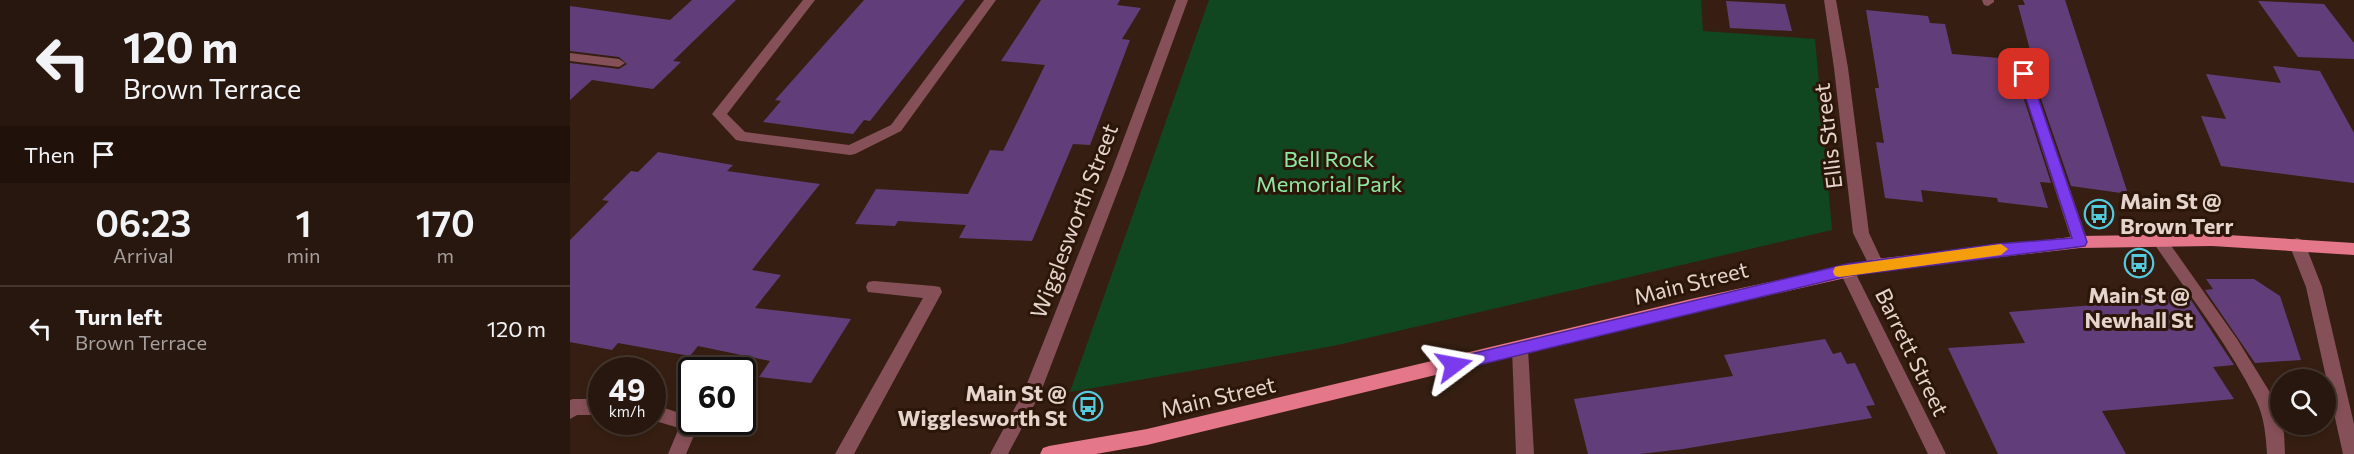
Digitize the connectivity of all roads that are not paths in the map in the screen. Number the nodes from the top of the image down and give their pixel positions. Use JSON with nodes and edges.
{"nodes":[{"id":1,"x":809,"y":0,"type":"edge"},
{"id":2,"x":990,"y":0,"type":"edge"},
{"id":3,"x":1182,"y":0,"type":"edge"},
{"id":4,"x":1830,"y":0,"type":"edge"},
{"id":5,"x":2017,"y":53,"type":"dead end"},
{"id":6,"x":570,"y":57,"type":"edge"},
{"id":7,"x":619,"y":63,"type":"dead end"},
{"id":8,"x":2160,"y":241,"type":"junction"},
{"id":9,"x":2080,"y":242,"type":"junction"},
{"id":10,"x":2297,"y":244,"type":"junction"},
{"id":11,"x":2354,"y":249,"type":"edge"},
{"id":12,"x":1876,"y":265,"type":"junction"},
{"id":13,"x":1847,"y":270,"type":"junction"},
{"id":14,"x":874,"y":287,"type":"dead end"},
{"id":15,"x":1520,"y":349,"type":"junction"},
{"id":16,"x":588,"y":407,"type":"edge"},
{"id":17,"x":570,"y":411,"type":"edge"},
{"id":18,"x":666,"y":416,"type":"edge"},
{"id":19,"x":677,"y":454,"type":"edge"},
{"id":20,"x":844,"y":454,"type":"edge"},
{"id":21,"x":999,"y":454,"type":"edge"},
{"id":22,"x":1049,"y":454,"type":"edge"},
{"id":23,"x":1525,"y":454,"type":"edge"},
{"id":24,"x":1937,"y":454,"type":"edge"},
{"id":25,"x":2276,"y":454,"type":"edge"},
{"id":26,"x":2352,"y":454,"type":"edge"}],
"edges":[{"from":1,"to":2,"type":"street"},
{"from":3,"to":21,"type":"street","name":"Wigglesworth Street"},
{"from":4,"to":12,"type":"street","name":"Ellis Street"},
{"from":5,"to":9,"type":"street"},
{"from":6,"to":7,"type":"street"},
{"from":8,"to":9,"type":"main road","name":"Main Street"},
{"from":8,"to":10,"type":"main road","name":"Main Street"},
{"from":8,"to":25,"type":"street"},
{"from":9,"to":12,"type":"main road","name":"Main Street"},
{"from":10,"to":11,"type":"main road","name":"Main Street"},
{"from":10,"to":26,"type":"street"},
{"from":12,"to":13,"type":"main road","name":"Main Street"},
{"from":13,"to":15,"type":"main road","name":"Main Street"},
{"from":13,"to":24,"type":"street","name":"Barrett Street"},
{"from":14,"to":20,"type":"street"},
{"from":15,"to":22,"type":"main road","name":"Main Street"},
{"from":15,"to":23,"type":"street"},
{"from":16,"to":17,"type":"street"},
{"from":18,"to":19,"type":"street"}]}
